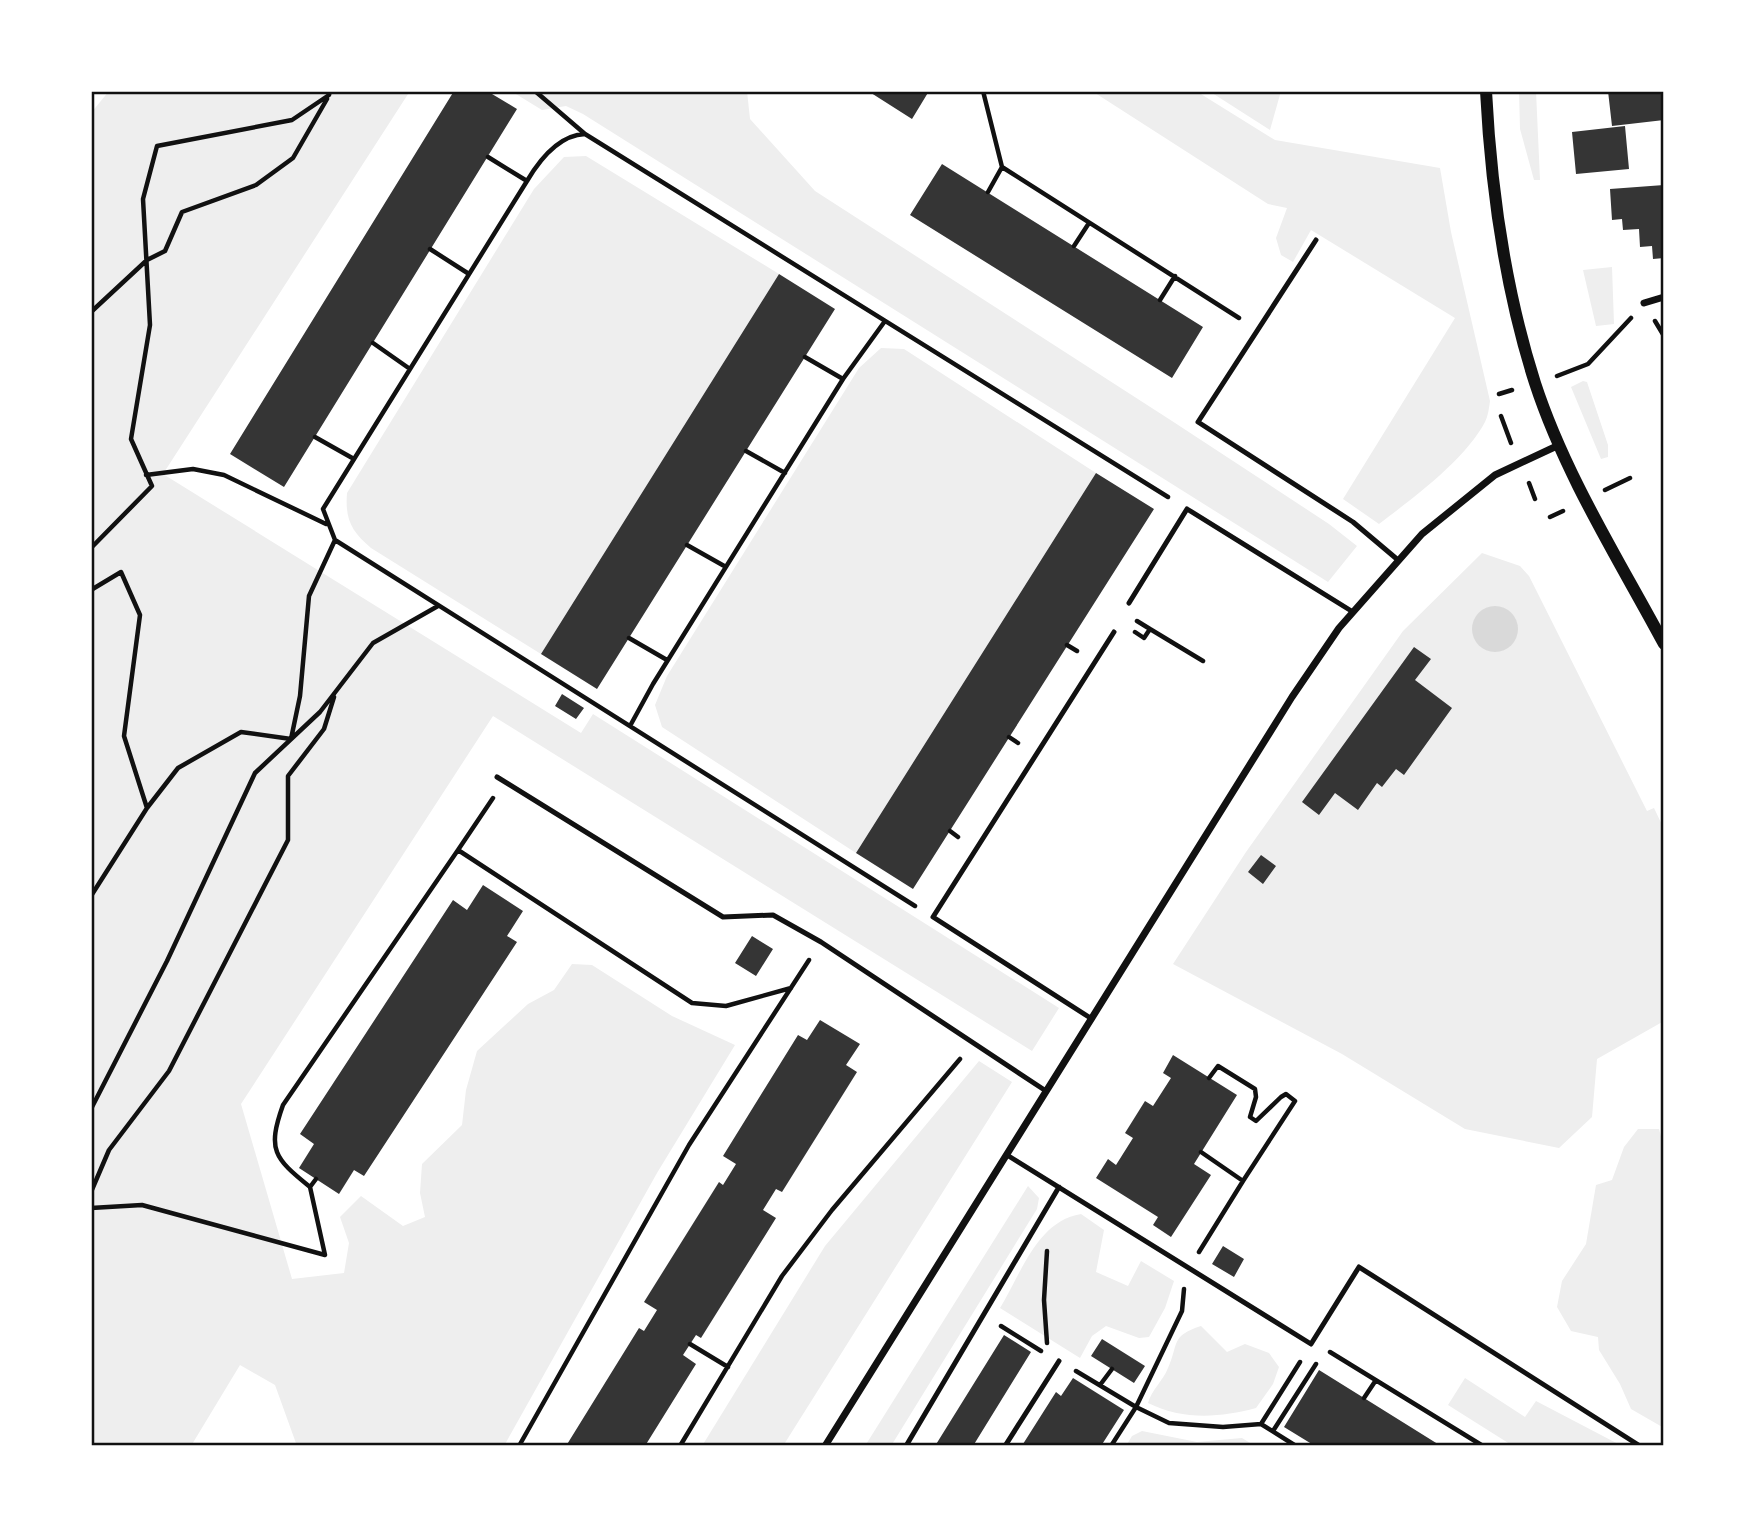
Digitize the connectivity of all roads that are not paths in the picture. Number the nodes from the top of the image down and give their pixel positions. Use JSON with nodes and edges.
{"nodes":[{"id":1,"x":1486,"y":91,"type":"edge"},
{"id":2,"x":1316,"y":240,"type":"dead end"},
{"id":3,"x":1664,"y":297,"type":"edge"},
{"id":4,"x":1644,"y":303,"type":"road end"},
{"id":5,"x":1560,"y":444,"type":"junction"},
{"id":6,"x":1398,"y":560,"type":"junction"},
{"id":7,"x":1129,"y":603,"type":"dead end"},
{"id":8,"x":1353,"y":612,"type":"junction"},
{"id":9,"x":1114,"y":632,"type":"dead end"},
{"id":10,"x":1664,"y":644,"type":"edge"},
{"id":11,"x":497,"y":777,"type":"dead end"},
{"id":12,"x":1092,"y":1019,"type":"junction"},
{"id":13,"x":1046,"y":1091,"type":"junction"},
{"id":14,"x":1007,"y":1155,"type":"junction"},
{"id":15,"x":1059,"y":1187,"type":"junction"},
{"id":16,"x":1059,"y":1361,"type":"road end"},
{"id":17,"x":825,"y":1446,"type":"edge"},
{"id":18,"x":906,"y":1446,"type":"edge"},
{"id":19,"x":1005,"y":1446,"type":"edge"},
{"id":20,"x":1640,"y":1446,"type":"edge"}],
"edges":[{"from":1,"to":5,"type":"street"},
{"from":2,"to":6,"type":"lane"},
{"from":3,"to":4,"type":"street"},
{"from":5,"to":6,"type":"street"},
{"from":5,"to":10,"type":"street"},
{"from":6,"to":8,"type":"street"},
{"from":7,"to":8,"type":"lane"},
{"from":8,"to":12,"type":"street"},
{"from":9,"to":12,"type":"lane"},
{"from":11,"to":13,"type":"lane"},
{"from":12,"to":13,"type":"street"},
{"from":13,"to":14,"type":"street"},
{"from":14,"to":15,"type":"lane"},
{"from":14,"to":17,"type":"street"},
{"from":15,"to":18,"type":"lane"},
{"from":15,"to":20,"type":"lane"},
{"from":16,"to":19,"type":"lane"}]}
